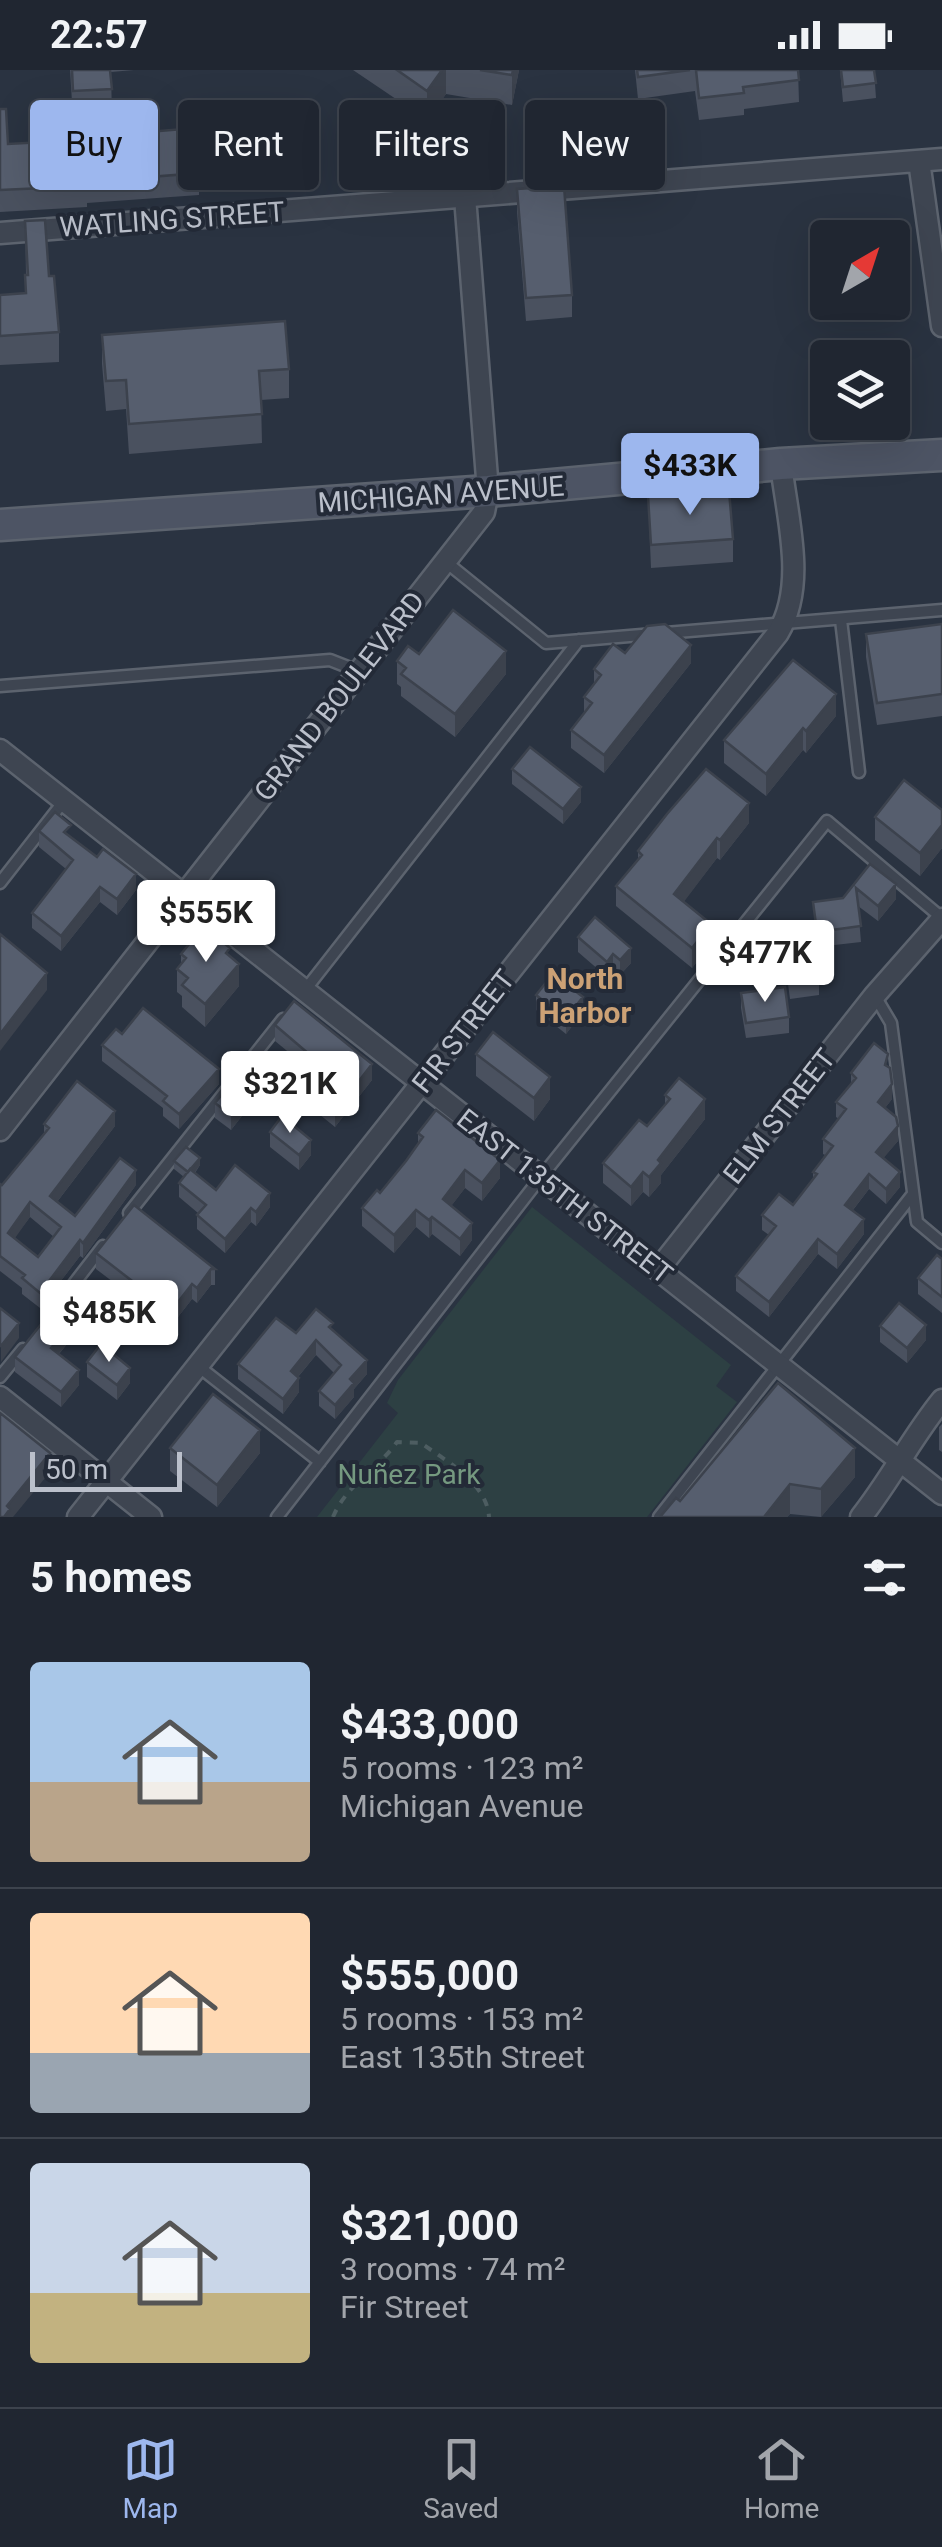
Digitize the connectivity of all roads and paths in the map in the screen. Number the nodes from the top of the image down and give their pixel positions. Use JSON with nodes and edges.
{"nodes":[{"id":1,"x":942,"y":159,"type":"edge"},
{"id":2,"x":919,"y":161,"type":"junction"},
{"id":3,"x":465,"y":196,"type":"junction"},
{"id":4,"x":0,"y":233,"type":"edge"},
{"id":5,"x":942,"y":326,"type":"edge"},
{"id":6,"x":942,"y":455,"type":"edge"},
{"id":7,"x":781,"y":464,"type":"junction"},
{"id":8,"x":488,"y":492,"type":"junction"},
{"id":9,"x":0,"y":525,"type":"edge"},
{"id":10,"x":445,"y":561,"type":"junction"},
{"id":11,"x":942,"y":610,"type":"edge"},
{"id":12,"x":840,"y":620,"type":"junction"},
{"id":13,"x":785,"y":622,"type":"junction"},
{"id":14,"x":579,"y":640,"type":"junction"},
{"id":15,"x":359,"y":671,"type":"junction"},
{"id":16,"x":0,"y":686,"type":"edge"},
{"id":17,"x":0,"y":750,"type":"edge"},
{"id":18,"x":859,"y":772,"type":"dead end"},
{"id":19,"x":64,"y":801,"type":"junction"},
{"id":20,"x":0,"y":883,"type":"edge"},
{"id":21,"x":184,"y":895,"type":"junction"},
{"id":22,"x":942,"y":918,"type":"edge"},
{"id":23,"x":305,"y":990,"type":"junction"},
{"id":24,"x":875,"y":995,"type":"junction"},
{"id":25,"x":422,"y":1083,"type":"junction"},
{"id":26,"x":0,"y":1130,"type":"edge"},
{"id":27,"x":541,"y":1177,"type":"junction"},
{"id":28,"x":913,"y":1194,"type":"junction"},
{"id":29,"x":122,"y":1222,"type":"edge"},
{"id":30,"x":110,"y":1237,"type":"edge"},
{"id":31,"x":942,"y":1243,"type":"edge"},
{"id":32,"x":658,"y":1270,"type":"junction"},
{"id":33,"x":37,"y":1330,"type":"edge"},
{"id":34,"x":24,"y":1346,"type":"edge"},
{"id":35,"x":778,"y":1365,"type":"junction"},
{"id":36,"x":198,"y":1366,"type":"junction"},
{"id":37,"x":0,"y":1377,"type":"edge"},
{"id":38,"x":0,"y":1397,"type":"edge"},
{"id":39,"x":942,"y":1400,"type":"edge"},
{"id":40,"x":901,"y":1461,"type":"junction"},
{"id":41,"x":320,"y":1462,"type":"junction"},
{"id":42,"x":106,"y":1482,"type":"junction"},
{"id":43,"x":942,"y":1494,"type":"edge"},
{"id":44,"x":78,"y":1517,"type":"edge"},
{"id":45,"x":151,"y":1517,"type":"edge"},
{"id":46,"x":278,"y":1517,"type":"edge"},
{"id":47,"x":333,"y":1517,"type":"edge"},
{"id":48,"x":489,"y":1517,"type":"edge"},
{"id":49,"x":659,"y":1517,"type":"edge"},
{"id":50,"x":861,"y":1517,"type":"edge"}],
"edges":[{"from":1,"to":2,"type":"street","name":"WATLING STREET"},
{"from":2,"to":3,"type":"street","name":"WATLING STREET"},
{"from":2,"to":5,"type":"street"},
{"from":3,"to":4,"type":"street","name":"WATLING STREET"},
{"from":3,"to":8,"type":"street"},
{"from":6,"to":7,"type":"main road","name":"MICHIGAN AVENUE"},
{"from":7,"to":8,"type":"main road","name":"MICHIGAN AVENUE"},
{"from":7,"to":13,"type":"street","name":"FIR STREET"},
{"from":8,"to":9,"type":"main road","name":"MICHIGAN AVENUE"},
{"from":8,"to":10,"type":"street","name":"GRAND BOULEVARD"},
{"from":10,"to":14,"type":"lane"},
{"from":10,"to":15,"type":"street","name":"GRAND BOULEVARD"},
{"from":11,"to":12,"type":"lane"},
{"from":12,"to":13,"type":"lane"},
{"from":12,"to":18,"type":"lane"},
{"from":13,"to":14,"type":"lane"},
{"from":13,"to":25,"type":"street","name":"FIR STREET"},
{"from":14,"to":23,"type":"lane"},
{"from":15,"to":16,"type":"lane"},
{"from":15,"to":21,"type":"street","name":"GRAND BOULEVARD"},
{"from":17,"to":19,"type":"street","name":"EAST 135TH STREET"},
{"from":19,"to":20,"type":"lane"},
{"from":19,"to":21,"type":"street","name":"EAST 135TH STREET"},
{"from":21,"to":23,"type":"street","name":"EAST 135TH STREET"},
{"from":21,"to":26,"type":"street","name":"GRAND BOULEVARD"},
{"from":22,"to":24,"type":"street","name":"ELM STREET"},
{"from":22,"to":27,"type":"lane"},
{"from":23,"to":25,"type":"street","name":"EAST 135TH STREET"},
{"from":23,"to":29,"type":"lane"},
{"from":24,"to":28,"type":"lane"},
{"from":24,"to":32,"type":"street","name":"ELM STREET"},
{"from":25,"to":27,"type":"street","name":"EAST 135TH STREET"},
{"from":25,"to":36,"type":"street","name":"FIR STREET"},
{"from":27,"to":32,"type":"street","name":"EAST 135TH STREET"},
{"from":27,"to":41,"type":"lane"},
{"from":28,"to":31,"type":"lane"},
{"from":28,"to":35,"type":"lane"},
{"from":30,"to":33,"type":"lane"},
{"from":32,"to":35,"type":"street","name":"EAST 135TH STREET"},
{"from":34,"to":37,"type":"lane"},
{"from":35,"to":40,"type":"street","name":"EAST 135TH STREET"},
{"from":35,"to":49,"type":"lane"},
{"from":36,"to":41,"type":"lane"},
{"from":36,"to":42,"type":"street","name":"FIR STREET"},
{"from":38,"to":42,"type":"street"},
{"from":39,"to":40,"type":"street"},
{"from":40,"to":43,"type":"street","name":"EAST 135TH STREET"},
{"from":40,"to":50,"type":"street"},
{"from":41,"to":46,"type":"lane"},
{"from":42,"to":44,"type":"street","name":"FIR STREET"},
{"from":42,"to":45,"type":"street"},
{"from":47,"to":48,"type":"path"}]}
